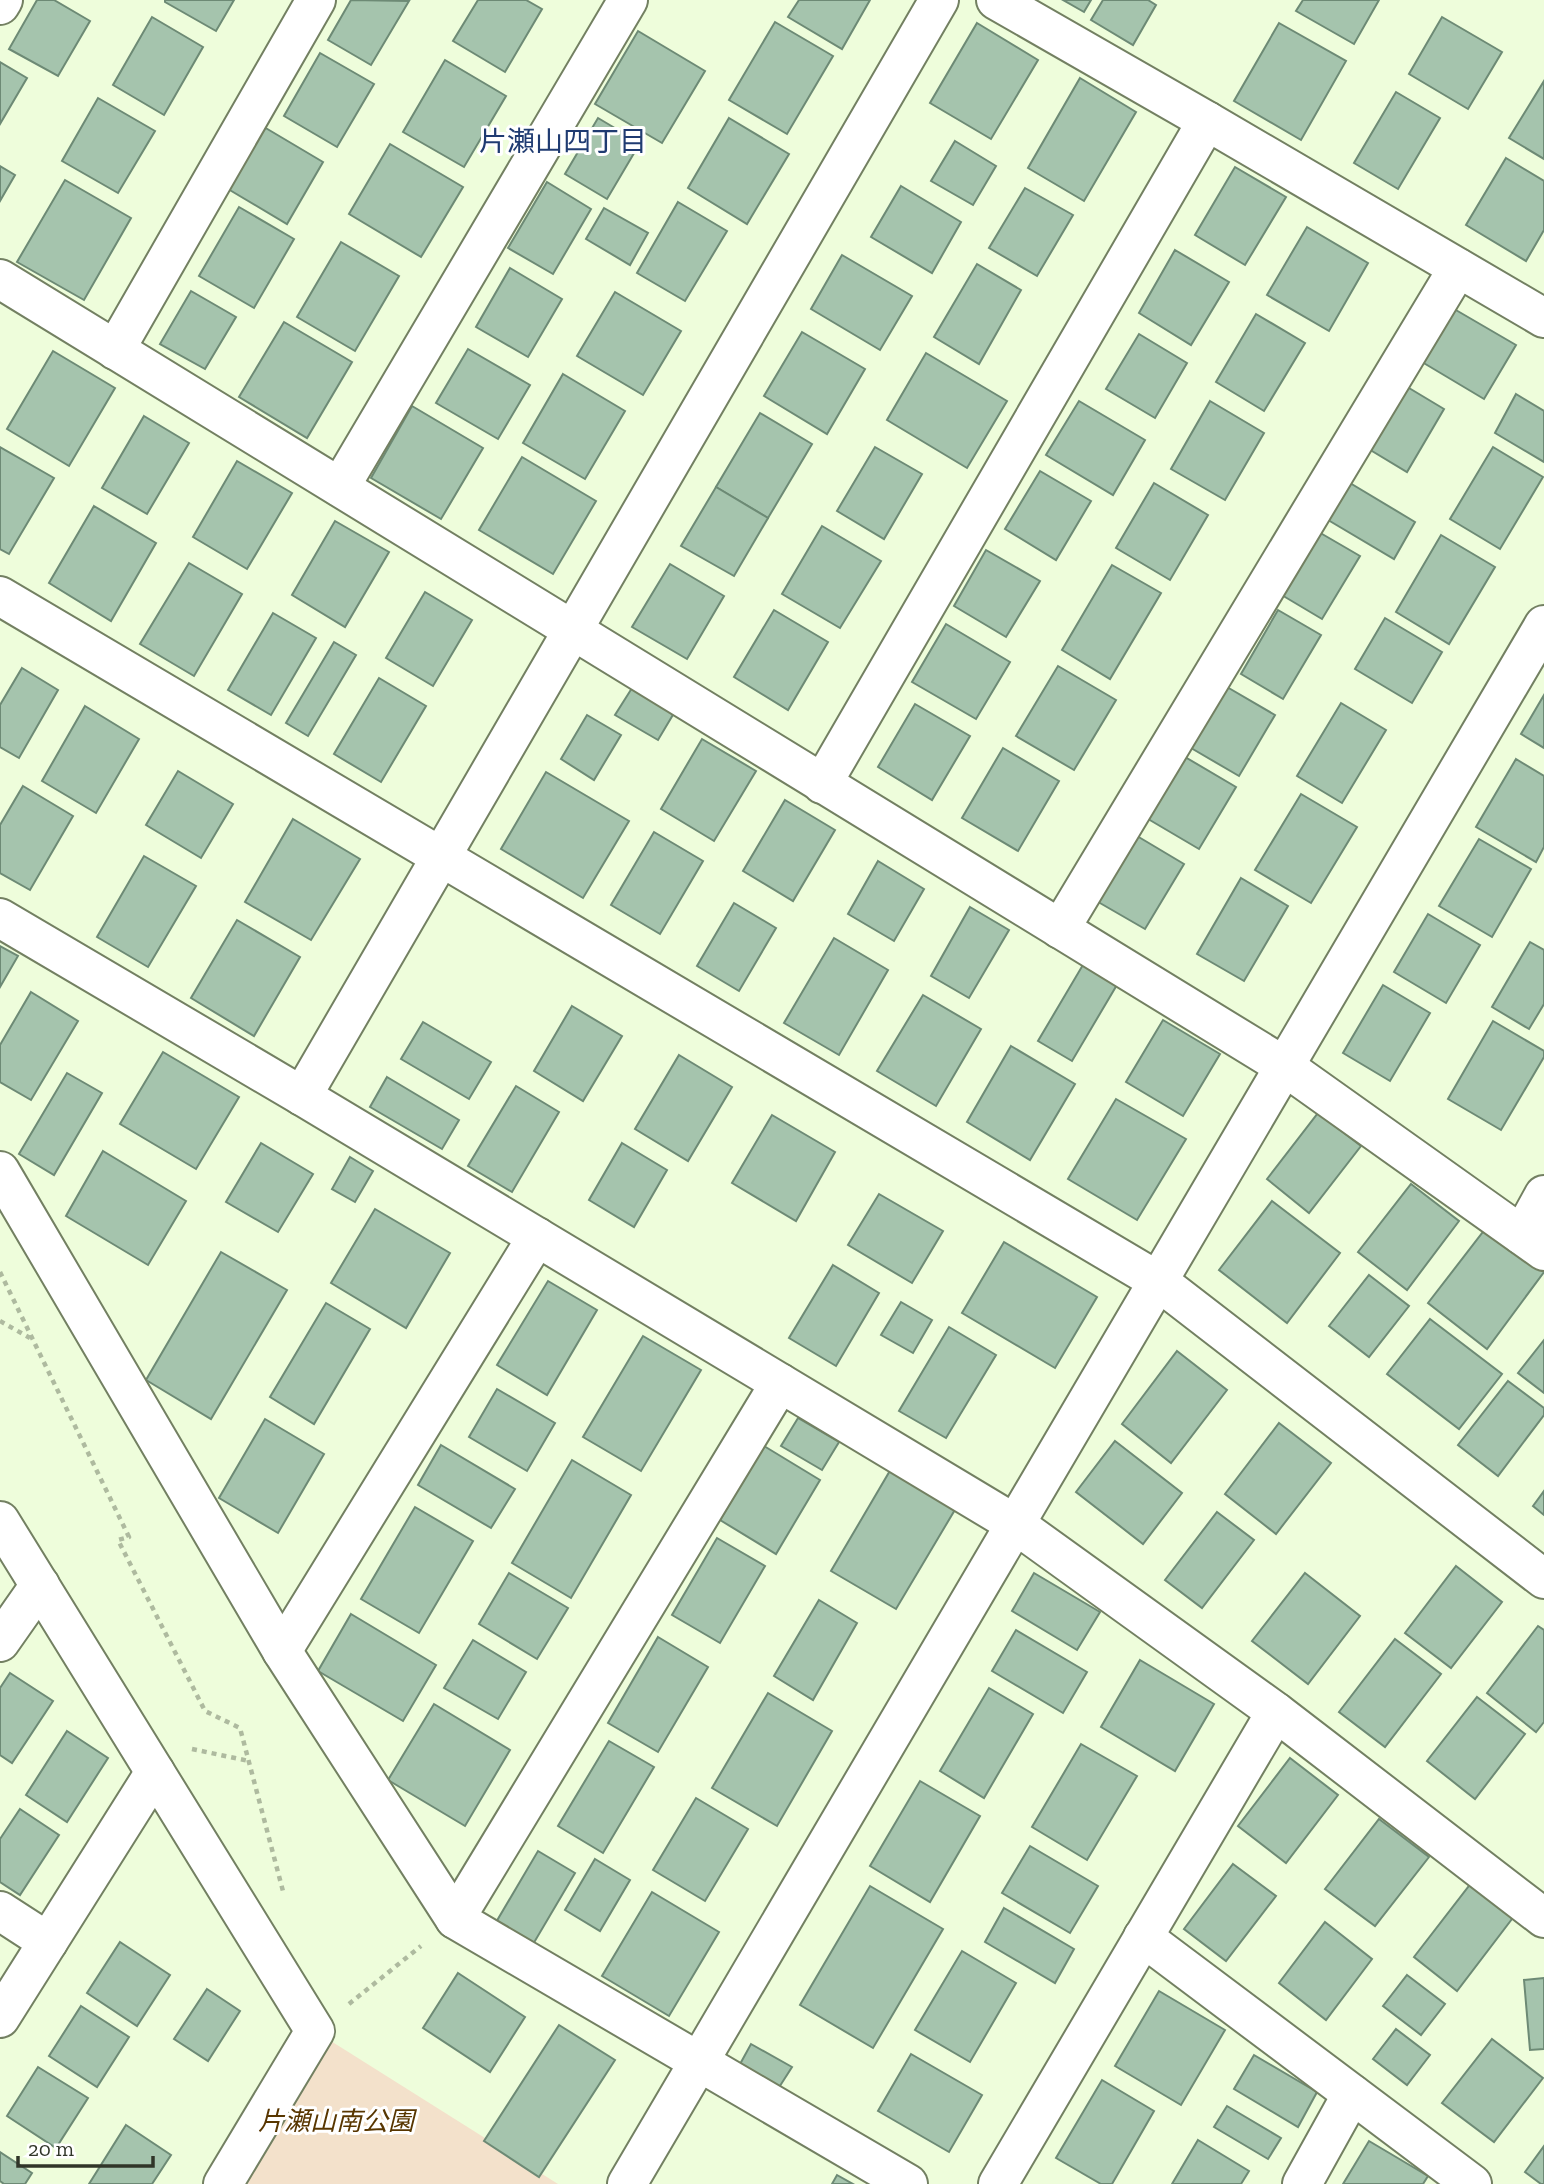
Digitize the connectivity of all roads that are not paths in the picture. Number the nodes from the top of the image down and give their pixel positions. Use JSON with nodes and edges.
{"nodes":[{"id":1,"x":3,"y":0,"type":"edge"},
{"id":2,"x":316,"y":0,"type":"edge"},
{"id":3,"x":628,"y":0,"type":"edge"},
{"id":4,"x":939,"y":0,"type":"edge"},
{"id":5,"x":996,"y":0,"type":"edge"},
{"id":6,"x":0,"y":5,"type":"edge"},
{"id":7,"x":1207,"y":121,"type":"junction"},
{"id":8,"x":1458,"y":268,"type":"junction"},
{"id":9,"x":0,"y":279,"type":"edge"},
{"id":10,"x":1544,"y":318,"type":"edge"},
{"id":11,"x":115,"y":350,"type":"junction"},
{"id":12,"x":340,"y":487,"type":"junction"},
{"id":13,"x":0,"y":596,"type":"edge"},
{"id":14,"x":1544,"y":625,"type":"edge"},
{"id":15,"x":572,"y":630,"type":"junction"},
{"id":16,"x":822,"y":784,"type":"junction"},
{"id":17,"x":441,"y":857,"type":"junction"},
{"id":18,"x":0,"y":918,"type":"edge"},
{"id":19,"x":1060,"y":929,"type":"junction"},
{"id":20,"x":1284,"y":1066,"type":"junction"},
{"id":21,"x":302,"y":1096,"type":"junction"},
{"id":22,"x":0,"y":1171,"type":"edge"},
{"id":23,"x":1544,"y":1195,"type":"edge"},
{"id":24,"x":537,"y":1237,"type":"junction"},
{"id":25,"x":1533,"y":1243,"type":"edge"},
{"id":26,"x":1158,"y":1281,"type":"junction"},
{"id":27,"x":780,"y":1383,"type":"junction"},
{"id":28,"x":0,"y":1521,"type":"edge"},
{"id":29,"x":1015,"y":1524,"type":"junction"},
{"id":30,"x":1544,"y":1579,"type":"edge"},
{"id":31,"x":40,"y":1585,"type":"junction"},
{"id":32,"x":0,"y":1642,"type":"edge"},
{"id":33,"x":282,"y":1651,"type":"junction"},
{"id":34,"x":1276,"y":1712,"type":"junction"},
{"id":35,"x":155,"y":1772,"type":"junction"},
{"id":36,"x":0,"y":1911,"type":"edge"},
{"id":37,"x":1544,"y":1918,"type":"edge"},
{"id":38,"x":455,"y":1919,"type":"junction"},
{"id":39,"x":1143,"y":1937,"type":"junction"},
{"id":40,"x":48,"y":1942,"type":"junction"},
{"id":41,"x":0,"y":2018,"type":"edge"},
{"id":42,"x":699,"y":2062,"type":"junction"},
{"id":43,"x":1352,"y":2094,"type":"junction"},
{"id":44,"x":223,"y":2184,"type":"edge"},
{"id":45,"x":627,"y":2184,"type":"edge"},
{"id":46,"x":908,"y":2184,"type":"edge"},
{"id":47,"x":998,"y":2184,"type":"edge"},
{"id":48,"x":1302,"y":2184,"type":"edge"},
{"id":49,"x":1472,"y":2184,"type":"edge"}],
"edges":[{"from":1,"to":6,"type":"street"},
{"from":2,"to":11,"type":"street"},
{"from":3,"to":12,"type":"street"},
{"from":4,"to":15,"type":"street"},
{"from":5,"to":7,"type":"street"},
{"from":7,"to":8,"type":"street"},
{"from":7,"to":16,"type":"street"},
{"from":8,"to":10,"type":"street"},
{"from":8,"to":19,"type":"street"},
{"from":9,"to":11,"type":"street"},
{"from":11,"to":12,"type":"street"},
{"from":12,"to":15,"type":"street"},
{"from":13,"to":17,"type":"street"},
{"from":14,"to":20,"type":"street"},
{"from":15,"to":16,"type":"street"},
{"from":15,"to":17,"type":"street"},
{"from":16,"to":19,"type":"street"},
{"from":17,"to":21,"type":"street"},
{"from":17,"to":26,"type":"street"},
{"from":18,"to":21,"type":"street"},
{"from":19,"to":20,"type":"street"},
{"from":20,"to":25,"type":"street"},
{"from":20,"to":26,"type":"street"},
{"from":21,"to":24,"type":"street"},
{"from":22,"to":33,"type":"street"},
{"from":23,"to":25,"type":"street"},
{"from":24,"to":27,"type":"street"},
{"from":24,"to":33,"type":"street"},
{"from":26,"to":29,"type":"street"},
{"from":26,"to":30,"type":"street"},
{"from":27,"to":29,"type":"street"},
{"from":27,"to":38,"type":"street"},
{"from":28,"to":31,"type":"street"},
{"from":29,"to":34,"type":"street"},
{"from":29,"to":42,"type":"street"},
{"from":31,"to":32,"type":"street"},
{"from":31,"to":35,"type":"street"},
{"from":33,"to":38,"type":"street"},
{"from":34,"to":37,"type":"street"},
{"from":34,"to":39,"type":"street"},
{"from":35,"to":40,"type":"street"},
{"from":35,"to":44,"type":"street"},
{"from":36,"to":40,"type":"street"},
{"from":38,"to":42,"type":"street"},
{"from":39,"to":43,"type":"street"},
{"from":39,"to":47,"type":"street"},
{"from":40,"to":41,"type":"street"},
{"from":42,"to":45,"type":"street"},
{"from":42,"to":46,"type":"street"},
{"from":43,"to":48,"type":"street"},
{"from":43,"to":49,"type":"street"}]}
